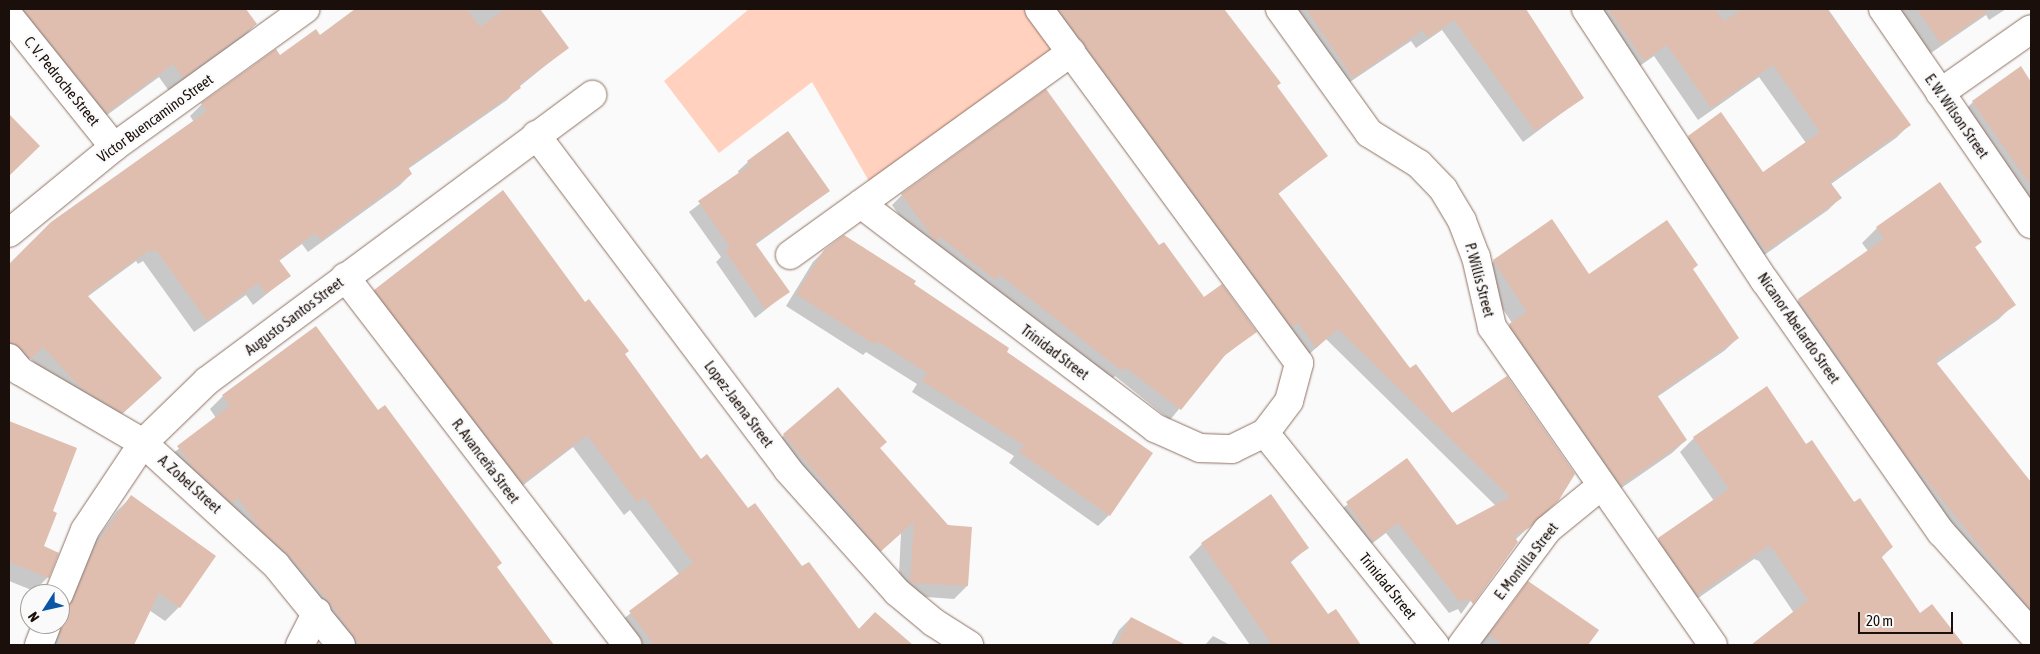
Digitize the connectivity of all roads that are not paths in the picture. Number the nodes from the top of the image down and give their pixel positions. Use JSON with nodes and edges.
{"nodes":[{"id":1,"x":305,"y":9,"type":"edge"},
{"id":2,"x":1039,"y":9,"type":"edge"},
{"id":3,"x":1280,"y":9,"type":"edge"},
{"id":4,"x":1586,"y":9,"type":"edge"},
{"id":5,"x":1883,"y":9,"type":"edge"},
{"id":6,"x":9,"y":16,"type":"edge"},
{"id":7,"x":2031,"y":29,"type":"edge"},
{"id":8,"x":1071,"y":52,"type":"junction"},
{"id":9,"x":1940,"y":93,"type":"junction"},
{"id":10,"x":592,"y":95,"type":"dead end"},
{"id":11,"x":536,"y":135,"type":"junction"},
{"id":12,"x":114,"y":147,"type":"junction"},
{"id":13,"x":861,"y":204,"type":"junction"},
{"id":14,"x":2031,"y":224,"type":"edge"},
{"id":15,"x":9,"y":233,"type":"edge"},
{"id":16,"x":790,"y":255,"type":"dead end"},
{"id":17,"x":345,"y":277,"type":"junction"},
{"id":18,"x":9,"y":358,"type":"edge"},
{"id":19,"x":1265,"y":433,"type":"junction"},
{"id":20,"x":143,"y":443,"type":"junction"},
{"id":21,"x":1601,"y":486,"type":"junction"},
{"id":22,"x":63,"y":584,"type":"edge"},
{"id":23,"x":317,"y":612,"type":"junction"},
{"id":24,"x":2031,"y":633,"type":"edge"},
{"id":25,"x":300,"y":645,"type":"edge"},
{"id":26,"x":341,"y":645,"type":"edge"},
{"id":27,"x":627,"y":645,"type":"edge"},
{"id":28,"x":969,"y":645,"type":"edge"},
{"id":29,"x":1435,"y":645,"type":"edge"},
{"id":30,"x":1462,"y":645,"type":"edge"},
{"id":31,"x":1713,"y":645,"type":"edge"}],
"edges":[{"from":1,"to":12,"type":"street","name":"Victor Buencamino Street"},
{"from":2,"to":8,"type":"street","name":"Trinidad Street"},
{"from":3,"to":21,"type":"street","name":"P. Willis Street"},
{"from":4,"to":24,"type":"street","name":"Nicanor Abelardo Street"},
{"from":5,"to":9,"type":"street","name":"E. W. Wilson Street"},
{"from":6,"to":12,"type":"street","name":"C. V. Pedroche Street"},
{"from":7,"to":9,"type":"street"},
{"from":8,"to":13,"type":"street"},
{"from":8,"to":19,"type":"street","name":"Trinidad Street"},
{"from":9,"to":14,"type":"street","name":"E. W. Wilson Street"},
{"from":10,"to":11,"type":"street","name":"Augusto Santos Street"},
{"from":11,"to":17,"type":"street","name":"Augusto Santos Street"},
{"from":11,"to":28,"type":"street","name":"Lopez-Jaena Street"},
{"from":12,"to":15,"type":"street","name":"Victor Buencamino Street"},
{"from":13,"to":16,"type":"street"},
{"from":13,"to":19,"type":"street","name":"Trinidad Street"},
{"from":17,"to":20,"type":"street","name":"Augusto Santos Street"},
{"from":17,"to":27,"type":"street","name":"R. Avanceña Street"},
{"from":18,"to":20,"type":"street","name":"A. Zobel Street"},
{"from":19,"to":29,"type":"street","name":"Trinidad Street"},
{"from":20,"to":22,"type":"street","name":"Augusto Santos Street"},
{"from":20,"to":23,"type":"street","name":"A. Zobel Street"},
{"from":21,"to":30,"type":"street","name":"E. Montilla Street"},
{"from":21,"to":31,"type":"street","name":"P. Willis Street"},
{"from":23,"to":25,"type":"street"},
{"from":23,"to":26,"type":"street","name":"A. Zobel Street"}]}
